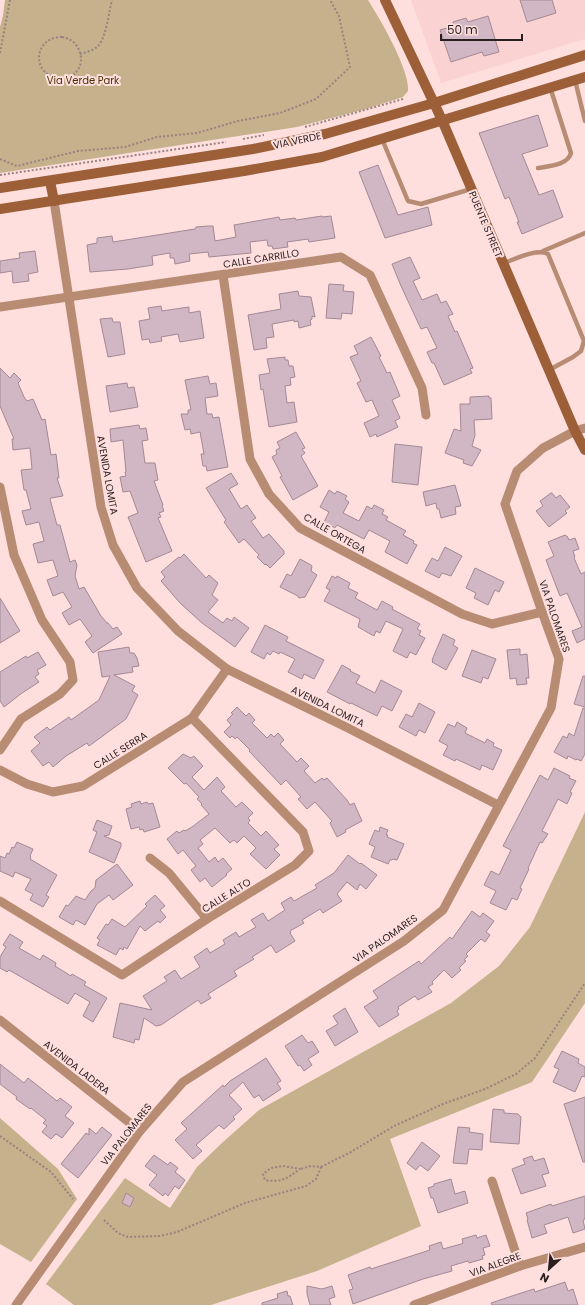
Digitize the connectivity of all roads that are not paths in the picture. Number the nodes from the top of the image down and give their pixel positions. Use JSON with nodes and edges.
{"nodes":[{"id":1,"x":385,"y":0,"type":"edge"},
{"id":2,"x":585,"y":55,"type":"edge"},
{"id":3,"x":585,"y":77,"type":"edge"},
{"id":4,"x":574,"y":80,"type":"junction"},
{"id":5,"x":550,"y":87,"type":"junction"},
{"id":6,"x":434,"y":103,"type":"junction"},
{"id":7,"x":442,"y":120,"type":"junction"},
{"id":8,"x":585,"y":121,"type":"edge"},
{"id":9,"x":382,"y":139,"type":"junction"},
{"id":10,"x":538,"y":168,"type":"dead end"},
{"id":11,"x":50,"y":180,"type":"junction"},
{"id":12,"x":0,"y":188,"type":"edge"},
{"id":13,"x":471,"y":189,"type":"junction"},
{"id":14,"x":54,"y":201,"type":"junction"},
{"id":15,"x":0,"y":208,"type":"edge"},
{"id":16,"x":585,"y":233,"type":"edge"},
{"id":17,"x":543,"y":251,"type":"junction"},
{"id":18,"x":503,"y":263,"type":"junction"},
{"id":19,"x":223,"y":275,"type":"junction"},
{"id":20,"x":68,"y":298,"type":"junction"},
{"id":21,"x":0,"y":307,"type":"edge"},
{"id":22,"x":548,"y":370,"type":"junction"},
{"id":23,"x":426,"y":415,"type":"dead end"},
{"id":24,"x":585,"y":428,"type":"edge"},
{"id":25,"x":575,"y":431,"type":"junction"},
{"id":26,"x":585,"y":450,"type":"edge"},
{"id":27,"x":0,"y":487,"type":"edge"},
{"id":28,"x":542,"y":612,"type":"junction"},
{"id":29,"x":227,"y":669,"type":"junction"},
{"id":30,"x":192,"y":718,"type":"junction"},
{"id":31,"x":0,"y":750,"type":"edge"},
{"id":32,"x":0,"y":770,"type":"edge"},
{"id":33,"x":498,"y":805,"type":"junction"},
{"id":34,"x":150,"y":858,"type":"dead end"},
{"id":35,"x":0,"y":901,"type":"edge"},
{"id":36,"x":207,"y":920,"type":"junction"},
{"id":37,"x":0,"y":1020,"type":"edge"},
{"id":38,"x":140,"y":1131,"type":"junction"},
{"id":39,"x":492,"y":1181,"type":"dead end"},
{"id":40,"x":585,"y":1247,"type":"edge"},
{"id":41,"x":520,"y":1266,"type":"junction"},
{"id":42,"x":16,"y":1305,"type":"edge"},
{"id":43,"x":414,"y":1305,"type":"edge"}],
"edges":[{"from":1,"to":6,"type":"main road","name":"PUENTE STREET"},
{"from":2,"to":6,"type":"main road","name":"VIA VERDE"},
{"from":3,"to":4,"type":"main road","name":"VIA VERDE"},
{"from":4,"to":5,"type":"main road","name":"VIA VERDE"},
{"from":4,"to":8,"type":"lane"},
{"from":5,"to":7,"type":"main road","name":"VIA VERDE"},
{"from":5,"to":10,"type":"lane"},
{"from":6,"to":7,"type":"main road","name":"PUENTE STREET"},
{"from":6,"to":11,"type":"main road","name":"VIA VERDE"},
{"from":7,"to":9,"type":"main road","name":"VIA VERDE"},
{"from":7,"to":13,"type":"main road","name":"PUENTE STREET"},
{"from":9,"to":13,"type":"lane"},
{"from":9,"to":14,"type":"main road","name":"VIA VERDE"},
{"from":11,"to":12,"type":"main road","name":"VIA VERDE"},
{"from":11,"to":14,"type":"main road"},
{"from":13,"to":18,"type":"main road","name":"PUENTE STREET"},
{"from":14,"to":15,"type":"main road","name":"VIA VERDE"},
{"from":14,"to":20,"type":"street","name":"AVENIDA LOMITA"},
{"from":16,"to":17,"type":"lane"},
{"from":17,"to":18,"type":"lane"},
{"from":17,"to":22,"type":"lane"},
{"from":18,"to":22,"type":"main road","name":"PUENTE STREET"},
{"from":19,"to":20,"type":"street","name":"CALLE CARRILLO"},
{"from":19,"to":23,"type":"street","name":"CALLE CARRILLO"},
{"from":19,"to":28,"type":"street","name":"CALLE ORTEGA"},
{"from":20,"to":21,"type":"street","name":"CALLE CARRILLO"},
{"from":20,"to":29,"type":"street","name":"AVENIDA LOMITA"},
{"from":22,"to":25,"type":"main road","name":"PUENTE STREET"},
{"from":24,"to":25,"type":"street","name":"VIA PALOMARES"},
{"from":25,"to":26,"type":"main road","name":"PUENTE STREET"},
{"from":25,"to":28,"type":"street","name":"VIA PALOMARES"},
{"from":27,"to":31,"type":"street"},
{"from":28,"to":33,"type":"street","name":"VIA PALOMARES"},
{"from":29,"to":30,"type":"street","name":"CALLE SERRA"},
{"from":29,"to":33,"type":"street","name":"AVENIDA LOMITA"},
{"from":30,"to":32,"type":"street","name":"CALLE SERRA"},
{"from":30,"to":36,"type":"street","name":"CALLE ALTO"},
{"from":33,"to":38,"type":"street","name":"VIA PALOMARES"},
{"from":34,"to":36,"type":"street"},
{"from":35,"to":36,"type":"street","name":"CALLE ALTO"},
{"from":37,"to":38,"type":"street","name":"AVENIDA LADERA"},
{"from":38,"to":42,"type":"street","name":"VIA PALOMARES"},
{"from":39,"to":41,"type":"street"},
{"from":40,"to":41,"type":"street","name":"VIA ALEGRE"},
{"from":41,"to":43,"type":"street","name":"VIA ALEGRE"}]}
